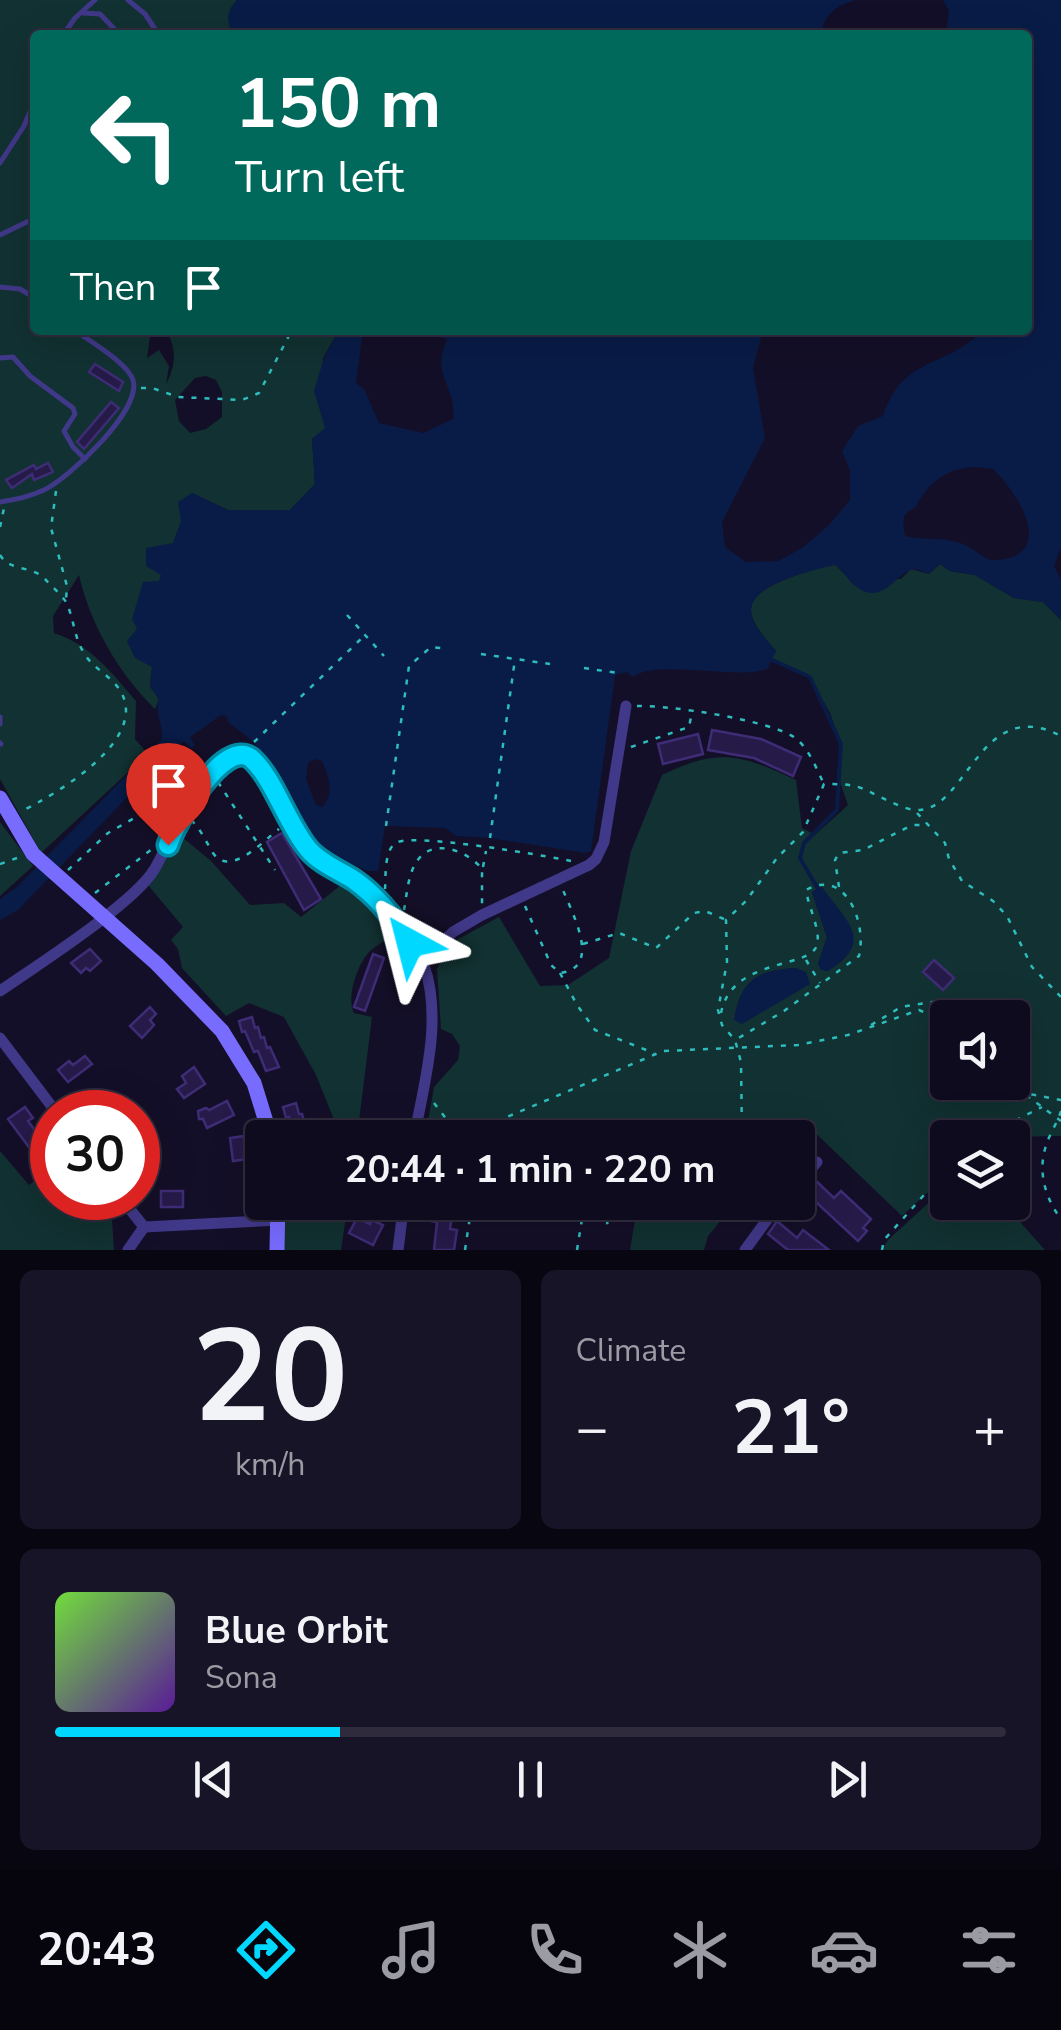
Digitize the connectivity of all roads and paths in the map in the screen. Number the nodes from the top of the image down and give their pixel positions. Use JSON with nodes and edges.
{"nodes":[{"id":1,"x":95,"y":0,"type":"edge"},
{"id":2,"x":128,"y":0,"type":"edge"},
{"id":3,"x":83,"y":13,"type":"junction"},
{"id":4,"x":68,"y":30,"type":"edge"},
{"id":5,"x":115,"y":30,"type":"edge"},
{"id":6,"x":155,"y":30,"type":"edge"},
{"id":7,"x":30,"y":112,"type":"edge"},
{"id":8,"x":0,"y":164,"type":"edge"},
{"id":9,"x":30,"y":221,"type":"edge"},
{"id":10,"x":0,"y":236,"type":"edge"},
{"id":11,"x":0,"y":287,"type":"edge"},
{"id":12,"x":30,"y":295,"type":"edge"},
{"id":13,"x":82,"y":335,"type":"edge"},
{"id":14,"x":289,"y":335,"type":"edge"},
{"id":15,"x":0,"y":358,"type":"edge"},
{"id":16,"x":134,"y":388,"type":"junction"},
{"id":17,"x":85,"y":459,"type":"junction"},
{"id":18,"x":59,"y":480,"type":"junction"},
{"id":19,"x":3,"y":502,"type":"edge"},
{"id":20,"x":0,"y":528,"type":"edge"},
{"id":21,"x":0,"y":555,"type":"edge"},
{"id":22,"x":66,"y":602,"type":"junction"},
{"id":23,"x":347,"y":615,"type":"dead end"},
{"id":24,"x":365,"y":635,"type":"junction"},
{"id":25,"x":448,"y":649,"type":"dead end"},
{"id":26,"x":481,"y":654,"type":"dead end"},
{"id":27,"x":384,"y":656,"type":"dead end"},
{"id":28,"x":515,"y":659,"type":"junction"},
{"id":29,"x":550,"y":664,"type":"dead end"},
{"id":30,"x":584,"y":668,"type":"dead end"},
{"id":31,"x":618,"y":673,"type":"dead end"},
{"id":32,"x":626,"y":706,"type":"joint"},
{"id":33,"x":692,"y":712,"type":"junction"},
{"id":34,"x":1061,"y":736,"type":"edge"},
{"id":35,"x":254,"y":742,"type":"dead end"},
{"id":36,"x":619,"y":746,"type":"junction"},
{"id":37,"x":212,"y":772,"type":"junction"},
{"id":38,"x":824,"y":784,"type":"junction"},
{"id":39,"x":0,"y":798,"type":"edge"},
{"id":40,"x":916,"y":811,"type":"junction"},
{"id":41,"x":180,"y":815,"type":"junction"},
{"id":42,"x":136,"y":816,"type":"dead end"},
{"id":43,"x":10,"y":817,"type":"junction"},
{"id":44,"x":290,"y":821,"type":"junction"},
{"id":45,"x":925,"y":825,"type":"junction"},
{"id":46,"x":386,"y":826,"type":"dead end"},
{"id":47,"x":170,"y":838,"type":"junction"},
{"id":48,"x":490,"y":838,"type":"dead end"},
{"id":49,"x":258,"y":845,"type":"junction"},
{"id":50,"x":486,"y":848,"type":"junction"},
{"id":51,"x":33,"y":854,"type":"junction"},
{"id":52,"x":0,"y":864,"type":"edge"},
{"id":53,"x":584,"y":868,"type":"junction"},
{"id":54,"x":482,"y":869,"type":"junction"},
{"id":55,"x":275,"y":870,"type":"dead end"},
{"id":56,"x":59,"y":878,"type":"junction"},
{"id":57,"x":559,"y":878,"type":"junction"},
{"id":58,"x":840,"y":891,"type":"junction"},
{"id":59,"x":520,"y":896,"type":"junction"},
{"id":60,"x":86,"y":900,"type":"junction"},
{"id":61,"x":384,"y":900,"type":"dead end"},
{"id":62,"x":482,"y":915,"type":"junction"},
{"id":63,"x":104,"y":916,"type":"junction"},
{"id":64,"x":726,"y":920,"type":"junction"},
{"id":65,"x":444,"y":939,"type":"junction"},
{"id":66,"x":582,"y":945,"type":"junction"},
{"id":67,"x":806,"y":959,"type":"junction"},
{"id":68,"x":422,"y":962,"type":"junction"},
{"id":69,"x":560,"y":973,"type":"junction"},
{"id":70,"x":821,"y":984,"type":"junction"},
{"id":71,"x":0,"y":992,"type":"edge"},
{"id":72,"x":1061,"y":997,"type":"edge"},
{"id":73,"x":930,"y":1002,"type":"edge"},
{"id":74,"x":720,"y":1015,"type":"junction"},
{"id":75,"x":930,"y":1015,"type":"edge"},
{"id":76,"x":861,"y":1030,"type":"junction"},
{"id":77,"x":0,"y":1038,"type":"edge"},
{"id":78,"x":736,"y":1040,"type":"junction"},
{"id":79,"x":736,"y":1048,"type":"junction"},
{"id":80,"x":656,"y":1054,"type":"junction"},
{"id":81,"x":423,"y":1089,"type":"junction"},
{"id":82,"x":39,"y":1090,"type":"edge"},
{"id":83,"x":1030,"y":1094,"type":"edge"},
{"id":84,"x":1030,"y":1098,"type":"edge"},
{"id":85,"x":1061,"y":1100,"type":"edge"},
{"id":86,"x":1042,"y":1108,"type":"junction"},
{"id":87,"x":1061,"y":1111,"type":"edge"},
{"id":88,"x":266,"y":1120,"type":"edge"},
{"id":89,"x":417,"y":1120,"type":"edge"},
{"id":90,"x":447,"y":1120,"type":"edge"},
{"id":91,"x":500,"y":1120,"type":"edge"},
{"id":92,"x":742,"y":1120,"type":"edge"},
{"id":93,"x":1018,"y":1120,"type":"edge"},
{"id":94,"x":1060,"y":1120,"type":"edge"},
{"id":95,"x":818,"y":1162,"type":"dead end"},
{"id":96,"x":815,"y":1165,"type":"edge"},
{"id":97,"x":930,"y":1188,"type":"edge"},
{"id":98,"x":1061,"y":1219,"type":"edge"},
{"id":99,"x":138,"y":1220,"type":"edge"},
{"id":100,"x":279,"y":1220,"type":"joint"},
{"id":101,"x":402,"y":1220,"type":"edge"},
{"id":102,"x":469,"y":1220,"type":"edge"},
{"id":103,"x":582,"y":1220,"type":"edge"},
{"id":104,"x":598,"y":1220,"type":"edge"},
{"id":105,"x":767,"y":1220,"type":"edge"},
{"id":106,"x":144,"y":1227,"type":"junction"},
{"id":107,"x":608,"y":1228,"type":"dead end"},
{"id":108,"x":128,"y":1250,"type":"edge"},
{"id":109,"x":276,"y":1250,"type":"edge"},
{"id":110,"x":398,"y":1250,"type":"edge"},
{"id":111,"x":465,"y":1250,"type":"edge"},
{"id":112,"x":577,"y":1250,"type":"edge"},
{"id":113,"x":745,"y":1250,"type":"edge"},
{"id":114,"x":882,"y":1250,"type":"edge"}],
"edges":[{"from":1,"to":3,"type":"lane"},
{"from":2,"to":6,"type":"lane"},
{"from":3,"to":4,"type":"lane"},
{"from":3,"to":5,"type":"lane"},
{"from":7,"to":8,"type":"lane"},
{"from":9,"to":10,"type":"lane"},
{"from":11,"to":12,"type":"lane"},
{"from":13,"to":16,"type":"lane"},
{"from":14,"to":16,"type":"path"},
{"from":15,"to":17,"type":"lane"},
{"from":16,"to":17,"type":"lane"},
{"from":17,"to":18,"type":"lane"},
{"from":18,"to":19,"type":"lane"},
{"from":18,"to":22,"type":"path"},
{"from":19,"to":20,"type":"path"},
{"from":21,"to":22,"type":"path"},
{"from":22,"to":43,"type":"path"},
{"from":23,"to":24,"type":"path"},
{"from":24,"to":27,"type":"path"},
{"from":24,"to":35,"type":"path"},
{"from":25,"to":46,"type":"path"},
{"from":26,"to":28,"type":"path"},
{"from":28,"to":29,"type":"path"},
{"from":28,"to":48,"type":"path"},
{"from":30,"to":31,"type":"path"},
{"from":32,"to":33,"type":"path"},
{"from":32,"to":36,"type":"street"},
{"from":33,"to":36,"type":"path"},
{"from":33,"to":38,"type":"path"},
{"from":34,"to":40,"type":"path"},
{"from":36,"to":53,"type":"street"},
{"from":37,"to":41,"type":"street"},
{"from":37,"to":44,"type":"street"},
{"from":37,"to":49,"type":"path"},
{"from":38,"to":40,"type":"path"},
{"from":38,"to":64,"type":"path"},
{"from":39,"to":43,"type":"street"},
{"from":40,"to":45,"type":"path"},
{"from":41,"to":47,"type":"street"},
{"from":41,"to":49,"type":"path"},
{"from":42,"to":56,"type":"path"},
{"from":43,"to":51,"type":"street"},
{"from":44,"to":49,"type":"path"},
{"from":44,"to":68,"type":"street"},
{"from":45,"to":58,"type":"path"},
{"from":45,"to":72,"type":"path"},
{"from":47,"to":60,"type":"path"},
{"from":47,"to":63,"type":"street"},
{"from":49,"to":55,"type":"path"},
{"from":50,"to":53,"type":"path"},
{"from":50,"to":54,"type":"path"},
{"from":50,"to":61,"type":"path"},
{"from":51,"to":52,"type":"path"},
{"from":51,"to":56,"type":"street"},
{"from":53,"to":57,"type":"street"},
{"from":54,"to":62,"type":"path"},
{"from":54,"to":65,"type":"path"},
{"from":56,"to":60,"type":"street"},
{"from":57,"to":59,"type":"street"},
{"from":57,"to":66,"type":"path"},
{"from":58,"to":67,"type":"path"},
{"from":58,"to":70,"type":"path"},
{"from":59,"to":62,"type":"street"},
{"from":59,"to":69,"type":"path"},
{"from":60,"to":63,"type":"street"},
{"from":62,"to":65,"type":"street"},
{"from":63,"to":71,"type":"street"},
{"from":63,"to":88,"type":"street"},
{"from":64,"to":66,"type":"path"},
{"from":64,"to":74,"type":"path"},
{"from":65,"to":68,"type":"street"},
{"from":66,"to":69,"type":"path"},
{"from":67,"to":70,"type":"path"},
{"from":67,"to":74,"type":"path"},
{"from":68,"to":81,"type":"street"},
{"from":69,"to":80,"type":"path"},
{"from":70,"to":78,"type":"path"},
{"from":73,"to":76,"type":"path"},
{"from":74,"to":78,"type":"path"},
{"from":75,"to":76,"type":"path"},
{"from":76,"to":79,"type":"path"},
{"from":77,"to":82,"type":"street"},
{"from":78,"to":79,"type":"path"},
{"from":79,"to":80,"type":"path"},
{"from":79,"to":92,"type":"path"},
{"from":80,"to":91,"type":"path"},
{"from":81,"to":89,"type":"street"},
{"from":81,"to":90,"type":"path"},
{"from":83,"to":85,"type":"path"},
{"from":84,"to":86,"type":"path"},
{"from":86,"to":93,"type":"path"},
{"from":86,"to":94,"type":"path"},
{"from":87,"to":94,"type":"path"},
{"from":94,"to":98,"type":"path"},
{"from":95,"to":96,"type":"street"},
{"from":97,"to":114,"type":"path"},
{"from":99,"to":106,"type":"street"},
{"from":100,"to":106,"type":"street"},
{"from":100,"to":109,"type":"street"},
{"from":101,"to":110,"type":"street"},
{"from":102,"to":111,"type":"path"},
{"from":103,"to":112,"type":"path"},
{"from":104,"to":107,"type":"path"},
{"from":105,"to":113,"type":"street"},
{"from":106,"to":108,"type":"street"}]}
